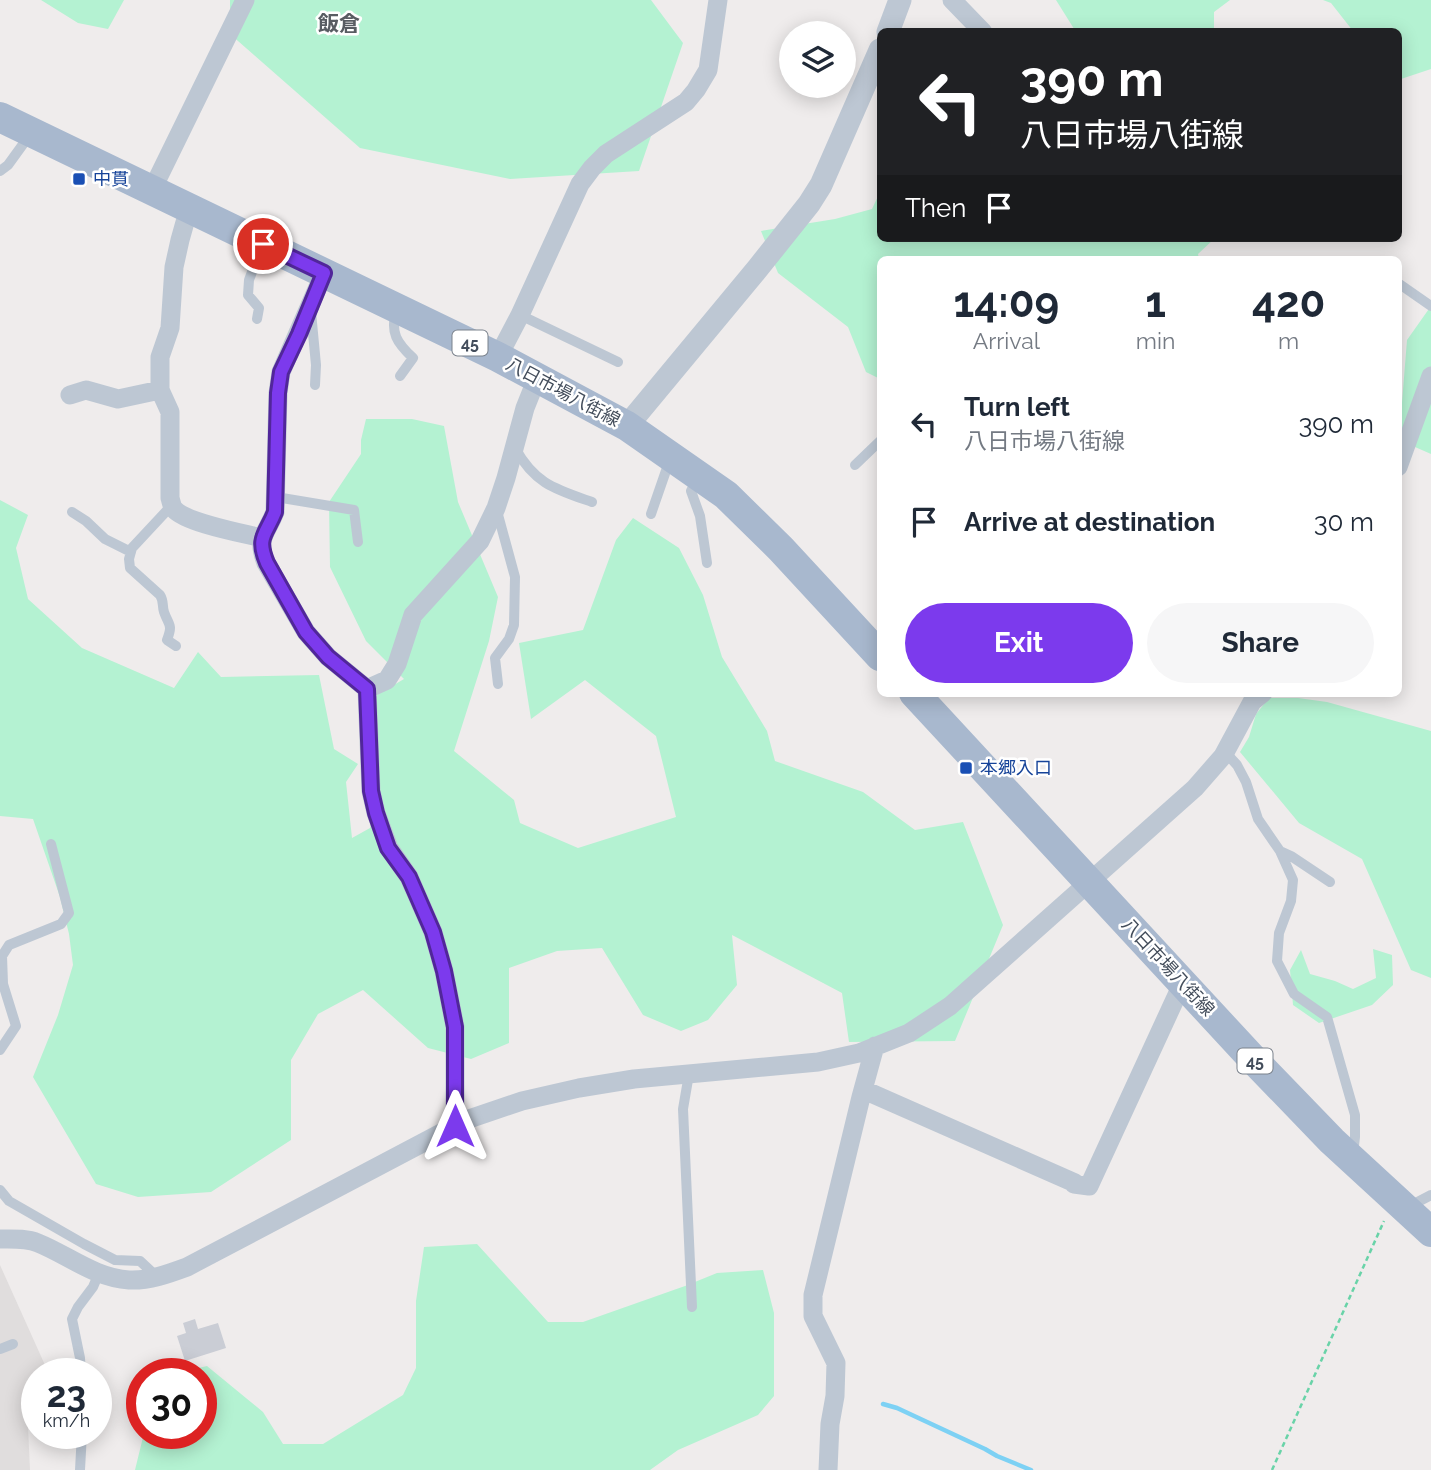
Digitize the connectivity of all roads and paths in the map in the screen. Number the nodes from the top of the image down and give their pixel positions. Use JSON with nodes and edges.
{"nodes":[{"id":1,"x":245,"y":0,"type":"edge"},
{"id":2,"x":718,"y":0,"type":"edge"},
{"id":3,"x":900,"y":0,"type":"edge"},
{"id":4,"x":952,"y":0,"type":"edge"},
{"id":5,"x":890,"y":28,"type":"edge"},
{"id":6,"x":979,"y":28,"type":"edge"},
{"id":7,"x":877,"y":58,"type":"edge"},
{"id":8,"x":0,"y":117,"type":"edge"},
{"id":9,"x":31,"y":132,"type":"junction"},
{"id":10,"x":0,"y":171,"type":"edge"},
{"id":11,"x":152,"y":190,"type":"junction"},
{"id":12,"x":189,"y":208,"type":"junction"},
{"id":13,"x":263,"y":244,"type":"junction"},
{"id":14,"x":324,"y":273,"type":"junction"},
{"id":15,"x":1402,"y":286,"type":"edge"},
{"id":16,"x":1431,"y":306,"type":"edge"},
{"id":17,"x":310,"y":308,"type":"junction"},
{"id":18,"x":397,"y":308,"type":"junction"},
{"id":19,"x":520,"y":315,"type":"junction"},
{"id":20,"x":257,"y":319,"type":"dead end"},
{"id":21,"x":498,"y":357,"type":"junction"},
{"id":22,"x":618,"y":362,"type":"dead end"},
{"id":23,"x":400,"y":376,"type":"dead end"},
{"id":24,"x":1431,"y":376,"type":"edge"},
{"id":25,"x":537,"y":378,"type":"junction"},
{"id":26,"x":315,"y":385,"type":"dead end"},
{"id":27,"x":160,"y":390,"type":"junction"},
{"id":28,"x":70,"y":396,"type":"dead end"},
{"id":29,"x":627,"y":426,"type":"junction"},
{"id":30,"x":877,"y":444,"type":"edge"},
{"id":31,"x":514,"y":447,"type":"junction"},
{"id":32,"x":671,"y":456,"type":"junction"},
{"id":33,"x":1402,"y":456,"type":"edge"},
{"id":34,"x":855,"y":465,"type":"dead end"},
{"id":35,"x":698,"y":475,"type":"junction"},
{"id":36,"x":276,"y":497,"type":"junction"},
{"id":37,"x":592,"y":502,"type":"dead end"},
{"id":38,"x":172,"y":505,"type":"junction"},
{"id":39,"x":496,"y":508,"type":"junction"},
{"id":40,"x":72,"y":512,"type":"dead end"},
{"id":41,"x":651,"y":514,"type":"dead end"},
{"id":42,"x":262,"y":538,"type":"junction"},
{"id":43,"x":358,"y":541,"type":"dead end"},
{"id":44,"x":131,"y":552,"type":"junction"},
{"id":45,"x":706,"y":562,"type":"dead end"},
{"id":46,"x":176,"y":646,"type":"dead end"},
{"id":47,"x":877,"y":653,"type":"edge"},
{"id":48,"x":498,"y":684,"type":"dead end"},
{"id":49,"x":367,"y":689,"type":"junction"},
{"id":50,"x":919,"y":697,"type":"edge"},
{"id":51,"x":1258,"y":697,"type":"edge"},
{"id":52,"x":1225,"y":752,"type":"junction"},
{"id":53,"x":51,"y":844,"type":"dead end"},
{"id":54,"x":1280,"y":851,"type":"junction"},
{"id":55,"x":1089,"y":882,"type":"junction"},
{"id":56,"x":1330,"y":882,"type":"dead end"},
{"id":57,"x":1183,"y":982,"type":"junction"},
{"id":58,"x":875,"y":1046,"type":"junction"},
{"id":59,"x":0,"y":1050,"type":"edge"},
{"id":60,"x":689,"y":1074,"type":"junction"},
{"id":61,"x":864,"y":1090,"type":"junction"},
{"id":62,"x":455,"y":1126,"type":"junction"},
{"id":63,"x":1353,"y":1161,"type":"junction"},
{"id":64,"x":0,"y":1190,"type":"edge"},
{"id":65,"x":1410,"y":1201,"type":"edge"},
{"id":66,"x":1431,"y":1231,"type":"edge"},
{"id":67,"x":0,"y":1239,"type":"edge"},
{"id":68,"x":99,"y":1273,"type":"junction"},
{"id":69,"x":158,"y":1277,"type":"junction"},
{"id":70,"x":692,"y":1307,"type":"dead end"},
{"id":71,"x":13,"y":1344,"type":"dead end"},
{"id":72,"x":0,"y":1349,"type":"edge"},
{"id":73,"x":80,"y":1358,"type":"edge"},
{"id":74,"x":81,"y":1449,"type":"edge"},
{"id":75,"x":80,"y":1470,"type":"edge"},
{"id":76,"x":828,"y":1470,"type":"edge"},
{"id":77,"x":1272,"y":1470,"type":"edge"}],
"edges":[{"from":1,"to":11,"type":"street"},
{"from":2,"to":19,"type":"street"},
{"from":3,"to":5,"type":"street"},
{"from":4,"to":6,"type":"street"},
{"from":7,"to":29,"type":"street"},
{"from":8,"to":9,"type":"main road","name":"八日市場八街線","number":"45"},
{"from":9,"to":10,"type":"lane"},
{"from":9,"to":11,"type":"main road","name":"八日市場八街線","number":"45"},
{"from":11,"to":12,"type":"main road","name":"八日市場八街線","number":"45"},
{"from":12,"to":13,"type":"main road","name":"八日市場八街線","number":"45"},
{"from":12,"to":27,"type":"street"},
{"from":13,"to":14,"type":"main road","name":"八日市場八街線","number":"45"},
{"from":13,"to":20,"type":"lane"},
{"from":14,"to":17,"type":"street"},
{"from":14,"to":18,"type":"main road","name":"八日市場八街線","number":"45"},
{"from":15,"to":16,"type":"lane"},
{"from":17,"to":26,"type":"lane"},
{"from":17,"to":36,"type":"street"},
{"from":18,"to":21,"type":"main road","name":"八日市場八街線","number":"45"},
{"from":18,"to":23,"type":"lane"},
{"from":19,"to":21,"type":"street"},
{"from":19,"to":22,"type":"lane"},
{"from":21,"to":25,"type":"main road","name":"八日市場八街線","number":"45"},
{"from":24,"to":33,"type":"street"},
{"from":25,"to":29,"type":"main road","name":"八日市場八街線","number":"45"},
{"from":25,"to":31,"type":"street"},
{"from":27,"to":28,"type":"street"},
{"from":27,"to":38,"type":"street"},
{"from":29,"to":32,"type":"main road","name":"八日市場八街線","number":"45"},
{"from":30,"to":34,"type":"lane"},
{"from":31,"to":37,"type":"lane"},
{"from":31,"to":39,"type":"street"},
{"from":32,"to":35,"type":"main road","name":"八日市場八街線","number":"45"},
{"from":32,"to":41,"type":"lane"},
{"from":35,"to":45,"type":"lane"},
{"from":35,"to":47,"type":"main road","name":"八日市場八街線","number":"45"},
{"from":36,"to":42,"type":"street"},
{"from":36,"to":43,"type":"lane"},
{"from":38,"to":42,"type":"street"},
{"from":38,"to":44,"type":"lane"},
{"from":39,"to":48,"type":"lane"},
{"from":39,"to":49,"type":"street"},
{"from":40,"to":44,"type":"lane"},
{"from":42,"to":49,"type":"street"},
{"from":44,"to":46,"type":"lane"},
{"from":49,"to":62,"type":"street"},
{"from":50,"to":55,"type":"main road","name":"八日市場八街線","number":"45"},
{"from":51,"to":52,"type":"street"},
{"from":52,"to":54,"type":"lane"},
{"from":52,"to":55,"type":"street"},
{"from":53,"to":59,"type":"lane"},
{"from":54,"to":56,"type":"lane"},
{"from":54,"to":63,"type":"lane"},
{"from":55,"to":57,"type":"main road","name":"八日市場八街線","number":"45"},
{"from":55,"to":58,"type":"street"},
{"from":57,"to":61,"type":"street"},
{"from":57,"to":63,"type":"main road","name":"八日市場八街線","number":"45"},
{"from":58,"to":60,"type":"street"},
{"from":58,"to":61,"type":"street"},
{"from":60,"to":62,"type":"street"},
{"from":60,"to":70,"type":"lane"},
{"from":61,"to":76,"type":"street"},
{"from":62,"to":69,"type":"street"},
{"from":63,"to":65,"type":"main road","name":"八日市場八街線","number":"45"},
{"from":64,"to":69,"type":"lane"},
{"from":65,"to":66,"type":"main road","name":"八日市場八街線","number":"45"},
{"from":65,"to":77,"type":"path"},
{"from":67,"to":68,"type":"street"},
{"from":68,"to":69,"type":"street"},
{"from":68,"to":73,"type":"lane"},
{"from":71,"to":72,"type":"lane"},
{"from":74,"to":75,"type":"lane"}]}
